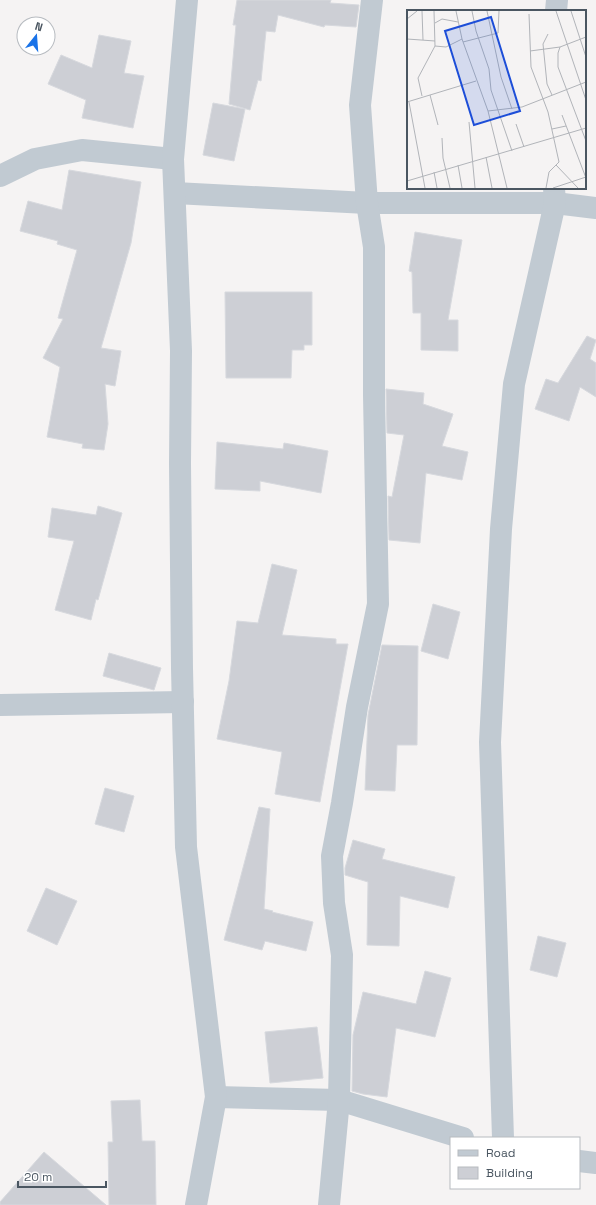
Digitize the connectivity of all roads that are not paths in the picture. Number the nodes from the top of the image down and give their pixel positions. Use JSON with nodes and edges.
{"nodes":[{"id":1,"x":187,"y":0,"type":"edge"},
{"id":2,"x":372,"y":0,"type":"edge"},
{"id":3,"x":557,"y":0,"type":"edge"},
{"id":4,"x":556,"y":10,"type":"edge"},
{"id":5,"x":173,"y":159,"type":"junction"},
{"id":6,"x":0,"y":176,"type":"edge"},
{"id":7,"x":175,"y":193,"type":"junction"},
{"id":8,"x":554,"y":195,"type":"edge"},
{"id":9,"x":367,"y":203,"type":"junction"},
{"id":10,"x":596,"y":208,"type":"edge"},
{"id":11,"x":183,"y":702,"type":"junction"},
{"id":12,"x":0,"y":706,"type":"edge"},
{"id":13,"x":216,"y":1097,"type":"junction"},
{"id":14,"x":339,"y":1100,"type":"junction"},
{"id":15,"x":460,"y":1137,"type":"edge"},
{"id":16,"x":503,"y":1137,"type":"edge"},
{"id":17,"x":580,"y":1161,"type":"edge"},
{"id":18,"x":596,"y":1163,"type":"edge"},
{"id":19,"x":196,"y":1205,"type":"edge"},
{"id":20,"x":329,"y":1205,"type":"edge"}],
"edges":[{"from":1,"to":5,"type":"street"},
{"from":2,"to":9,"type":"street"},
{"from":3,"to":4,"type":"street"},
{"from":5,"to":6,"type":"street"},
{"from":5,"to":7,"type":"street"},
{"from":7,"to":9,"type":"street"},
{"from":7,"to":11,"type":"street"},
{"from":8,"to":9,"type":"street"},
{"from":8,"to":10,"type":"street"},
{"from":8,"to":16,"type":"street"},
{"from":9,"to":14,"type":"street"},
{"from":11,"to":12,"type":"street"},
{"from":11,"to":13,"type":"street"},
{"from":13,"to":14,"type":"street"},
{"from":13,"to":19,"type":"street"},
{"from":14,"to":15,"type":"street"},
{"from":14,"to":20,"type":"street"},
{"from":17,"to":18,"type":"street"}]}
